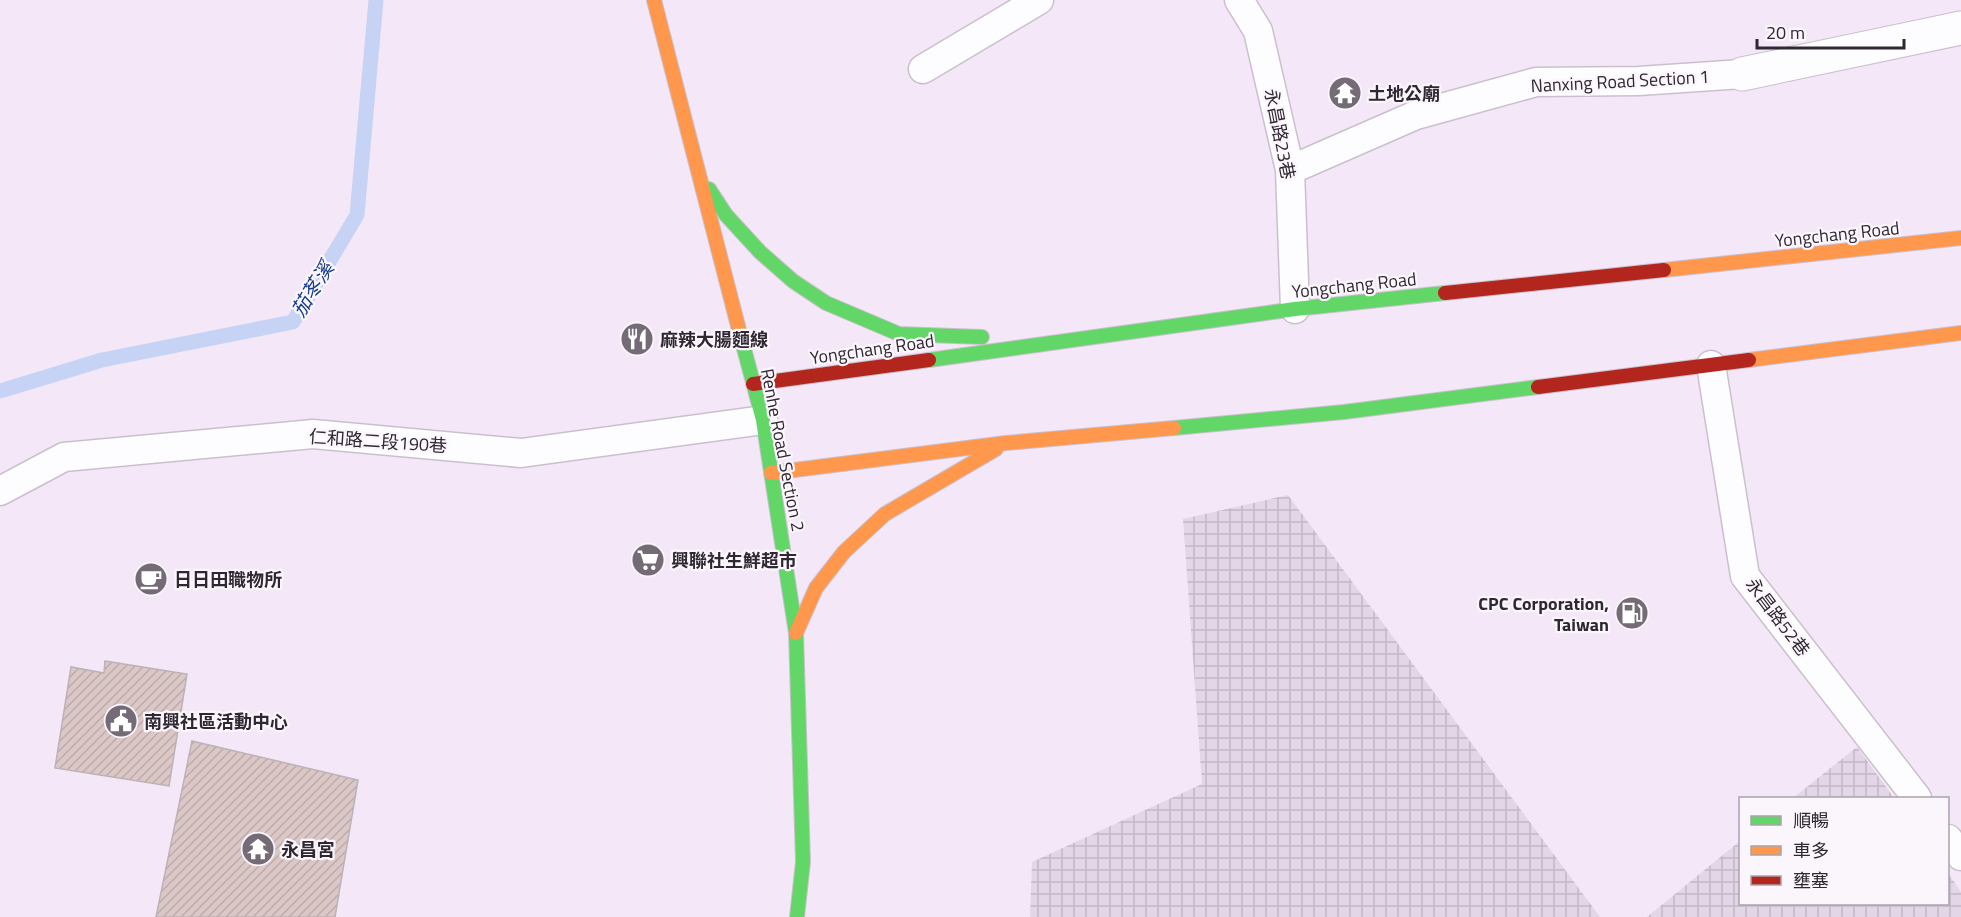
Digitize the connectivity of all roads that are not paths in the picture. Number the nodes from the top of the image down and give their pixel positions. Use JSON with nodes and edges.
{"nodes":[{"id":1,"x":654,"y":0,"type":"edge"},
{"id":2,"x":1039,"y":0,"type":"edge"},
{"id":3,"x":1239,"y":0,"type":"edge"},
{"id":4,"x":1961,"y":28,"type":"edge"},
{"id":5,"x":923,"y":69,"type":"dead end"},
{"id":6,"x":1742,"y":74,"type":"joint"},
{"id":7,"x":1290,"y":170,"type":"junction"},
{"id":8,"x":700,"y":176,"type":"junction"},
{"id":9,"x":1961,"y":238,"type":"edge"},
{"id":10,"x":1294,"y":309,"type":"junction"},
{"id":11,"x":1961,"y":333,"type":"edge"},
{"id":12,"x":1065,"y":341,"type":"junction"},
{"id":13,"x":1711,"y":365,"type":"junction"},
{"id":14,"x":753,"y":384,"type":"junction"},
{"id":15,"x":763,"y":420,"type":"junction"},
{"id":16,"x":1006,"y":443,"type":"junction"},
{"id":17,"x":771,"y":473,"type":"junction"},
{"id":18,"x":0,"y":491,"type":"edge"},
{"id":19,"x":796,"y":633,"type":"junction"},
{"id":20,"x":1916,"y":797,"type":"edge"},
{"id":21,"x":1949,"y":841,"type":"edge"},
{"id":22,"x":1961,"y":856,"type":"edge"},
{"id":23,"x":797,"y":917,"type":"edge"}],
"edges":[{"from":1,"to":8,"type":"main road","name":"Renhe Road Section 2"},
{"from":2,"to":5,"type":"lane"},
{"from":3,"to":7,"type":"lane","name":"永昌路23巷"},
{"from":4,"to":6,"type":"street","name":"Nanxing Road Section 1"},
{"from":6,"to":7,"type":"lane","name":"Nanxing Road Section 1"},
{"from":7,"to":10,"type":"lane","name":"永昌路23巷"},
{"from":8,"to":12,"type":"main road"},
{"from":8,"to":14,"type":"main road","name":"Renhe Road Section 2"},
{"from":9,"to":10,"type":"main road","name":"Yongchang Road"},
{"from":10,"to":12,"type":"main road","name":"Yongchang Road"},
{"from":11,"to":13,"type":"main road"},
{"from":12,"to":14,"type":"main road","name":"Yongchang Road"},
{"from":13,"to":16,"type":"main road"},
{"from":13,"to":20,"type":"lane","name":"永昌路52巷"},
{"from":14,"to":15,"type":"main road","name":"Renhe Road Section 2"},
{"from":15,"to":17,"type":"main road","name":"Renhe Road Section 2"},
{"from":15,"to":18,"type":"lane","name":"仁和路二段190巷"},
{"from":16,"to":17,"type":"main road"},
{"from":16,"to":19,"type":"main road"},
{"from":17,"to":19,"type":"main road","name":"Renhe Road Section 2"},
{"from":19,"to":23,"type":"main road","name":"Renhe Road Section 2"},
{"from":21,"to":22,"type":"lane"}]}
